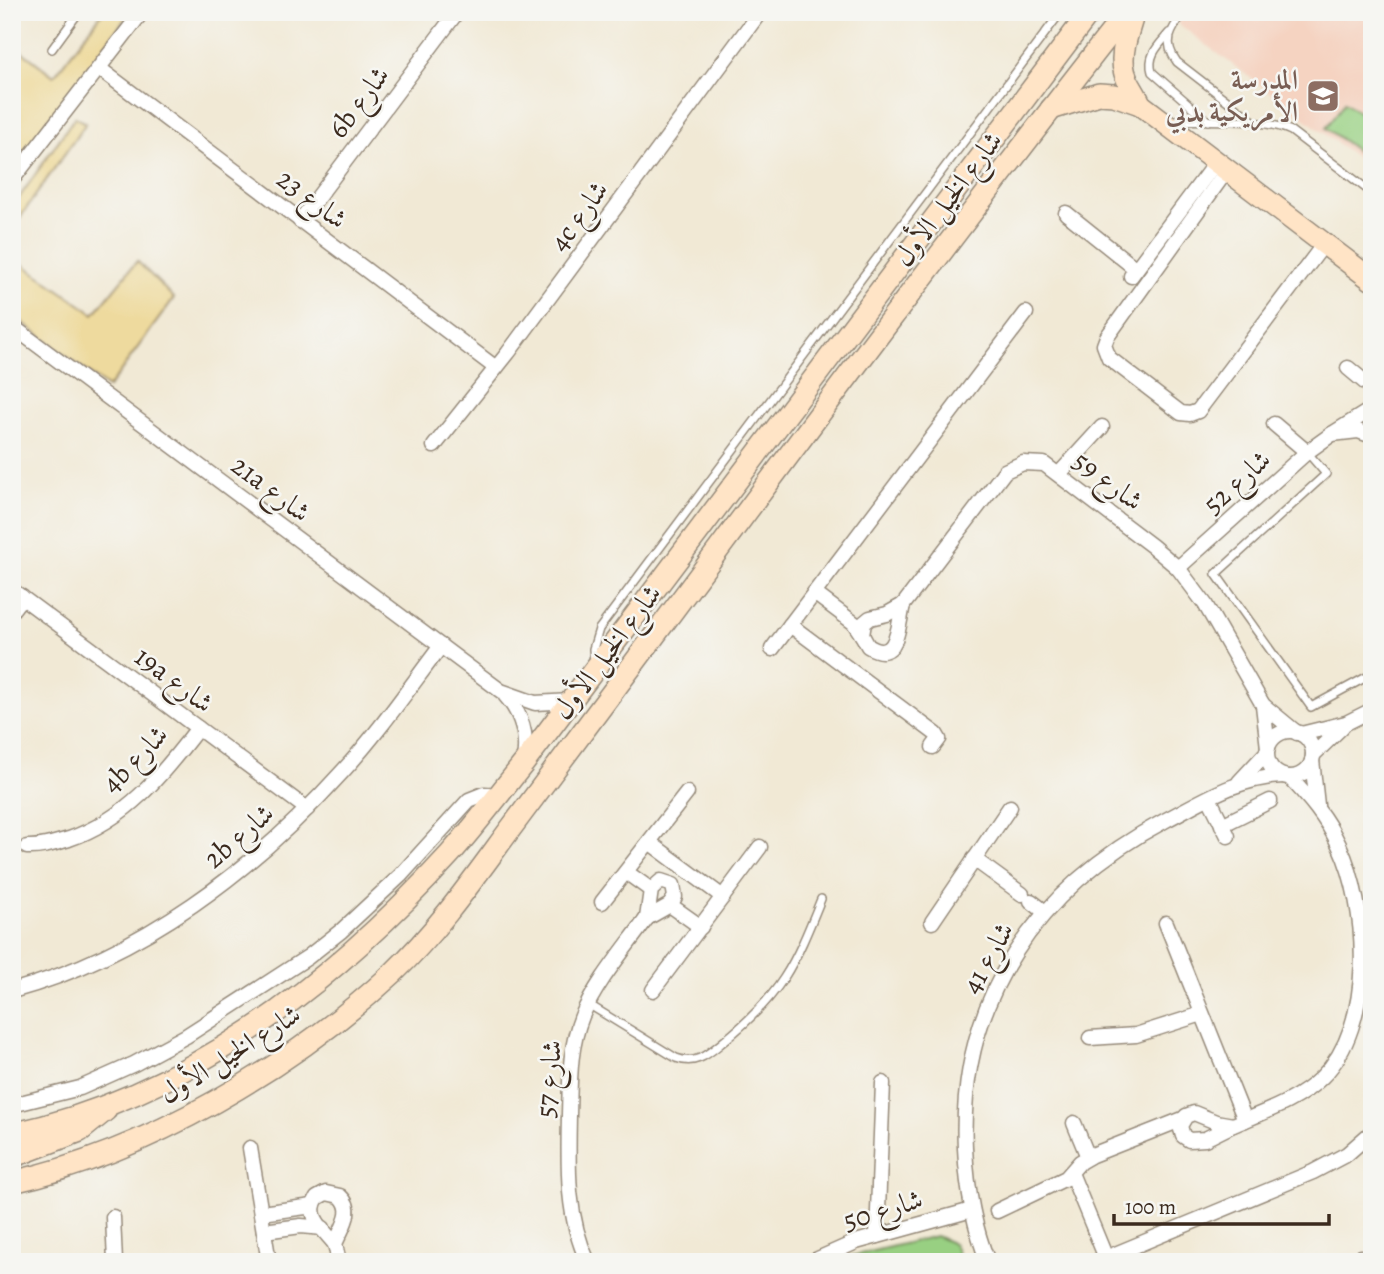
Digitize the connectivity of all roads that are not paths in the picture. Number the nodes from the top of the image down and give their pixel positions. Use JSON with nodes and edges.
{"nodes":[{"id":1,"x":79,"y":12,"type":"edge"},
{"id":2,"x":142,"y":12,"type":"edge"},
{"id":3,"x":457,"y":12,"type":"edge"},
{"id":4,"x":761,"y":12,"type":"edge"},
{"id":5,"x":1061,"y":12,"type":"edge"},
{"id":6,"x":1090,"y":12,"type":"edge"},
{"id":7,"x":1127,"y":12,"type":"edge"},
{"id":8,"x":1134,"y":12,"type":"edge"},
{"id":9,"x":1184,"y":12,"type":"edge"},
{"id":10,"x":1171,"y":30,"type":"junction"},
{"id":11,"x":52,"y":49,"type":"dead end"},
{"id":12,"x":100,"y":69,"type":"junction"},
{"id":13,"x":1140,"y":104,"type":"junction"},
{"id":14,"x":1051,"y":109,"type":"junction"},
{"id":15,"x":1162,"y":120,"type":"junction"},
{"id":16,"x":1209,"y":122,"type":"junction"},
{"id":17,"x":1257,"y":123,"type":"junction"},
{"id":18,"x":1222,"y":166,"type":"junction"},
{"id":19,"x":12,"y":180,"type":"edge"},
{"id":20,"x":1372,"y":192,"type":"edge"},
{"id":21,"x":1066,"y":213,"type":"dead end"},
{"id":22,"x":300,"y":221,"type":"junction"},
{"id":23,"x":1325,"y":244,"type":"junction"},
{"id":24,"x":1372,"y":280,"type":"edge"},
{"id":25,"x":1026,"y":313,"type":"dead end"},
{"id":26,"x":12,"y":326,"type":"edge"},
{"id":27,"x":496,"y":368,"type":"junction"},
{"id":28,"x":1348,"y":368,"type":"dead end"},
{"id":29,"x":1372,"y":388,"type":"edge"},
{"id":30,"x":1372,"y":408,"type":"edge"},
{"id":31,"x":1274,"y":424,"type":"dead end"},
{"id":32,"x":1102,"y":427,"type":"dead end"},
{"id":33,"x":1332,"y":434,"type":"junction"},
{"id":34,"x":1372,"y":436,"type":"edge"},
{"id":35,"x":434,"y":446,"type":"dead end"},
{"id":36,"x":1307,"y":452,"type":"junction"},
{"id":37,"x":743,"y":472,"type":"junction"},
{"id":38,"x":1059,"y":474,"type":"junction"},
{"id":39,"x":1178,"y":568,"type":"junction"},
{"id":40,"x":700,"y":574,"type":"junction"},
{"id":41,"x":817,"y":589,"type":"junction"},
{"id":42,"x":17,"y":594,"type":"edge"},
{"id":43,"x":903,"y":604,"type":"junction"},
{"id":44,"x":12,"y":610,"type":"edge"},
{"id":45,"x":867,"y":620,"type":"junction"},
{"id":46,"x":790,"y":625,"type":"junction"},
{"id":47,"x":862,"y":635,"type":"junction"},
{"id":48,"x":441,"y":646,"type":"junction"},
{"id":49,"x":772,"y":649,"type":"dead end"},
{"id":50,"x":596,"y":669,"type":"junction"},
{"id":51,"x":1372,"y":674,"type":"edge"},
{"id":52,"x":501,"y":691,"type":"junction"},
{"id":53,"x":571,"y":701,"type":"junction"},
{"id":54,"x":1263,"y":705,"type":"junction"},
{"id":55,"x":1372,"y":710,"type":"edge"},
{"id":56,"x":1346,"y":723,"type":"junction"},
{"id":57,"x":198,"y":728,"type":"junction"},
{"id":58,"x":1299,"y":733,"type":"junction"},
{"id":59,"x":933,"y":747,"type":"dead end"},
{"id":60,"x":1267,"y":750,"type":"junction"},
{"id":61,"x":1312,"y":757,"type":"junction"},
{"id":62,"x":524,"y":763,"type":"junction"},
{"id":63,"x":1286,"y":777,"type":"junction"},
{"id":64,"x":1240,"y":782,"type":"junction"},
{"id":65,"x":687,"y":793,"type":"dead end"},
{"id":66,"x":498,"y":795,"type":"junction"},
{"id":67,"x":1209,"y":798,"type":"junction"},
{"id":68,"x":1270,"y":801,"type":"dead end"},
{"id":69,"x":1317,"y":806,"type":"junction"},
{"id":70,"x":1010,"y":807,"type":"dead end"},
{"id":71,"x":307,"y":809,"type":"junction"},
{"id":72,"x":649,"y":842,"type":"junction"},
{"id":73,"x":27,"y":847,"type":"dead end"},
{"id":74,"x":760,"y":847,"type":"dead end"},
{"id":75,"x":974,"y":859,"type":"junction"},
{"id":76,"x":626,"y":872,"type":"junction"},
{"id":77,"x":651,"y":890,"type":"junction"},
{"id":78,"x":723,"y":897,"type":"junction"},
{"id":79,"x":821,"y":899,"type":"dead end"},
{"id":80,"x":603,"y":902,"type":"dead end"},
{"id":81,"x":670,"y":905,"type":"junction"},
{"id":82,"x":1045,"y":912,"type":"junction"},
{"id":83,"x":647,"y":918,"type":"junction"},
{"id":84,"x":932,"y":922,"type":"dead end"},
{"id":85,"x":1166,"y":923,"type":"dead end"},
{"id":86,"x":701,"y":927,"type":"junction"},
{"id":87,"x":653,"y":990,"type":"dead end"},
{"id":88,"x":12,"y":991,"type":"edge"},
{"id":89,"x":588,"y":1004,"type":"junction"},
{"id":90,"x":1202,"y":1014,"type":"junction"},
{"id":91,"x":1090,"y":1038,"type":"dead end"},
{"id":92,"x":883,"y":1083,"type":"dead end"},
{"id":93,"x":112,"y":1103,"type":"junction"},
{"id":94,"x":12,"y":1105,"type":"edge"},
{"id":95,"x":1183,"y":1119,"type":"junction"},
{"id":96,"x":1239,"y":1122,"type":"junction"},
{"id":97,"x":1074,"y":1123,"type":"dead end"},
{"id":98,"x":1372,"y":1132,"type":"edge"},
{"id":99,"x":12,"y":1133,"type":"edge"},
{"id":100,"x":250,"y":1148,"type":"dead end"},
{"id":101,"x":12,"y":1157,"type":"edge"},
{"id":102,"x":1088,"y":1157,"type":"junction"},
{"id":103,"x":1071,"y":1173,"type":"junction"},
{"id":104,"x":38,"y":1177,"type":"junction"},
{"id":105,"x":12,"y":1182,"type":"edge"},
{"id":106,"x":12,"y":1189,"type":"edge"},
{"id":107,"x":313,"y":1206,"type":"junction"},
{"id":108,"x":972,"y":1210,"type":"junction"},
{"id":109,"x":997,"y":1211,"type":"dead end"},
{"id":110,"x":261,"y":1213,"type":"junction"},
{"id":111,"x":113,"y":1217,"type":"dead end"},
{"id":112,"x":323,"y":1228,"type":"junction"},
{"id":113,"x":264,"y":1231,"type":"junction"},
{"id":114,"x":877,"y":1236,"type":"junction"},
{"id":115,"x":335,"y":1244,"type":"junction"},
{"id":116,"x":1101,"y":1260,"type":"edge"},
{"id":117,"x":115,"y":1262,"type":"edge"},
{"id":118,"x":268,"y":1262,"type":"edge"},
{"id":119,"x":339,"y":1262,"type":"edge"},
{"id":120,"x":588,"y":1262,"type":"edge"},
{"id":121,"x":810,"y":1262,"type":"edge"},
{"id":122,"x":988,"y":1262,"type":"edge"}],
"edges":[{"from":1,"to":11,"type":"lane"},
{"from":2,"to":12,"type":"street"},
{"from":3,"to":22,"type":"street","name":"6b شارع"},
{"from":4,"to":27,"type":"street","name":"4c شارع"},
{"from":5,"to":50,"type":"lane"},
{"from":6,"to":37,"type":"main road","name":"شارع الخيل الأول"},
{"from":7,"to":14,"type":"main road","name":"شارع الخيل الأول"},
{"from":8,"to":13,"type":"main road"},
{"from":9,"to":10,"type":"lane"},
{"from":10,"to":16,"type":"lane"},
{"from":10,"to":17,"type":"lane"},
{"from":12,"to":19,"type":"street"},
{"from":12,"to":22,"type":"street","name":"شارع 23"},
{"from":13,"to":14,"type":"main road"},
{"from":13,"to":15,"type":"main road"},
{"from":14,"to":40,"type":"main road","name":"شارع الخيل الأول"},
{"from":15,"to":16,"type":"lane"},
{"from":15,"to":18,"type":"main road"},
{"from":16,"to":17,"type":"lane"},
{"from":17,"to":20,"type":"lane"},
{"from":18,"to":21,"type":"street"},
{"from":18,"to":23,"type":"main road"},
{"from":18,"to":23,"type":"street"},
{"from":22,"to":27,"type":"street","name":"شارع 23"},
{"from":23,"to":24,"type":"main road"},
{"from":25,"to":41,"type":"street"},
{"from":26,"to":48,"type":"street","name":"21a شارع"},
{"from":27,"to":35,"type":"street","name":"4c شارع"},
{"from":28,"to":29,"type":"street"},
{"from":30,"to":33,"type":"street","name":"شارع 52"},
{"from":31,"to":36,"type":"street"},
{"from":32,"to":38,"type":"street"},
{"from":33,"to":34,"type":"street"},
{"from":33,"to":36,"type":"street","name":"شارع 52"},
{"from":36,"to":39,"type":"street","name":"شارع 52"},
{"from":36,"to":51,"type":"lane"},
{"from":37,"to":40,"type":"main road"},
{"from":37,"to":50,"type":"main road","name":"شارع الخيل الأول"},
{"from":38,"to":39,"type":"street","name":"شارع 59"},
{"from":38,"to":43,"type":"street","name":"شارع 59"},
{"from":39,"to":54,"type":"street","name":"شارع 59"},
{"from":40,"to":104,"type":"main road","name":"شارع الخيل الأول"},
{"from":41,"to":45,"type":"street"},
{"from":41,"to":46,"type":"street"},
{"from":41,"to":47,"type":"street"},
{"from":42,"to":44,"type":"street"},
{"from":42,"to":57,"type":"street","name":"19a شارع"},
{"from":43,"to":45,"type":"street"},
{"from":43,"to":47,"type":"street"},
{"from":45,"to":47,"type":"street"},
{"from":46,"to":49,"type":"street"},
{"from":46,"to":59,"type":"street"},
{"from":48,"to":52,"type":"street","name":"21a شارع"},
{"from":48,"to":71,"type":"street","name":"2b شارع"},
{"from":50,"to":53,"type":"main road","name":"شارع الخيل الأول"},
{"from":52,"to":53,"type":"street","name":"21a شارع"},
{"from":52,"to":62,"type":"street","name":"21a شارع"},
{"from":53,"to":62,"type":"main road","name":"شارع الخيل الأول"},
{"from":54,"to":58,"type":"street","name":"شارع 59"},
{"from":54,"to":60,"type":"street","name":"شارع 59"},
{"from":55,"to":56,"type":"street"},
{"from":56,"to":58,"type":"street"},
{"from":56,"to":61,"type":"street"},
{"from":57,"to":71,"type":"street","name":"19a شارع"},
{"from":57,"to":73,"type":"street","name":"4b شارع"},
{"from":58,"to":60,"type":"street"},
{"from":58,"to":61,"type":"street"},
{"from":60,"to":63,"type":"street"},
{"from":60,"to":64,"type":"street","name":"شارع 41"},
{"from":61,"to":63,"type":"street"},
{"from":61,"to":69,"type":"street"},
{"from":62,"to":66,"type":"main road","name":"شارع الخيل الأول"},
{"from":63,"to":64,"type":"street","name":"شارع 41"},
{"from":63,"to":69,"type":"street"},
{"from":64,"to":67,"type":"street","name":"شارع 41"},
{"from":65,"to":72,"type":"street"},
{"from":66,"to":93,"type":"main road","name":"شارع الخيل الأول"},
{"from":66,"to":94,"type":"street"},
{"from":67,"to":68,"type":"street"},
{"from":67,"to":82,"type":"street","name":"شارع 41"},
{"from":69,"to":96,"type":"street"},
{"from":70,"to":75,"type":"street"},
{"from":71,"to":88,"type":"street","name":"2b شارع"},
{"from":72,"to":76,"type":"street"},
{"from":72,"to":78,"type":"street"},
{"from":74,"to":78,"type":"street"},
{"from":75,"to":82,"type":"street"},
{"from":75,"to":84,"type":"street"},
{"from":76,"to":77,"type":"street"},
{"from":76,"to":80,"type":"street"},
{"from":77,"to":81,"type":"street"},
{"from":77,"to":83,"type":"street"},
{"from":78,"to":86,"type":"street"},
{"from":79,"to":89,"type":"lane"},
{"from":81,"to":83,"type":"street"},
{"from":81,"to":86,"type":"street"},
{"from":82,"to":108,"type":"street","name":"شارع 41"},
{"from":83,"to":89,"type":"street","name":"شارع 57"},
{"from":85,"to":90,"type":"street"},
{"from":86,"to":87,"type":"street"},
{"from":89,"to":120,"type":"street","name":"شارع 57"},
{"from":90,"to":91,"type":"street"},
{"from":90,"to":96,"type":"street"},
{"from":92,"to":114,"type":"street"},
{"from":93,"to":99,"type":"main road","name":"شارع الخيل الأول"},
{"from":93,"to":101,"type":"main road"},
{"from":95,"to":96,"type":"street"},
{"from":95,"to":96,"type":"street"},
{"from":95,"to":102,"type":"street"},
{"from":97,"to":102,"type":"street"},
{"from":98,"to":116,"type":"street"},
{"from":100,"to":110,"type":"street"},
{"from":102,"to":103,"type":"street"},
{"from":103,"to":109,"type":"street"},
{"from":103,"to":116,"type":"street"},
{"from":104,"to":105,"type":"main road","name":"شارع الخيل الأول"},
{"from":104,"to":106,"type":"main road"},
{"from":107,"to":110,"type":"street"},
{"from":107,"to":112,"type":"street"},
{"from":107,"to":115,"type":"street"},
{"from":108,"to":114,"type":"street","name":"شارع 50"},
{"from":108,"to":122,"type":"street","name":"شارع 41"},
{"from":110,"to":113,"type":"street"},
{"from":111,"to":117,"type":"street"},
{"from":112,"to":113,"type":"street"},
{"from":112,"to":115,"type":"street"},
{"from":113,"to":118,"type":"street"},
{"from":114,"to":121,"type":"street","name":"شارع 50"},
{"from":115,"to":119,"type":"street"}]}
